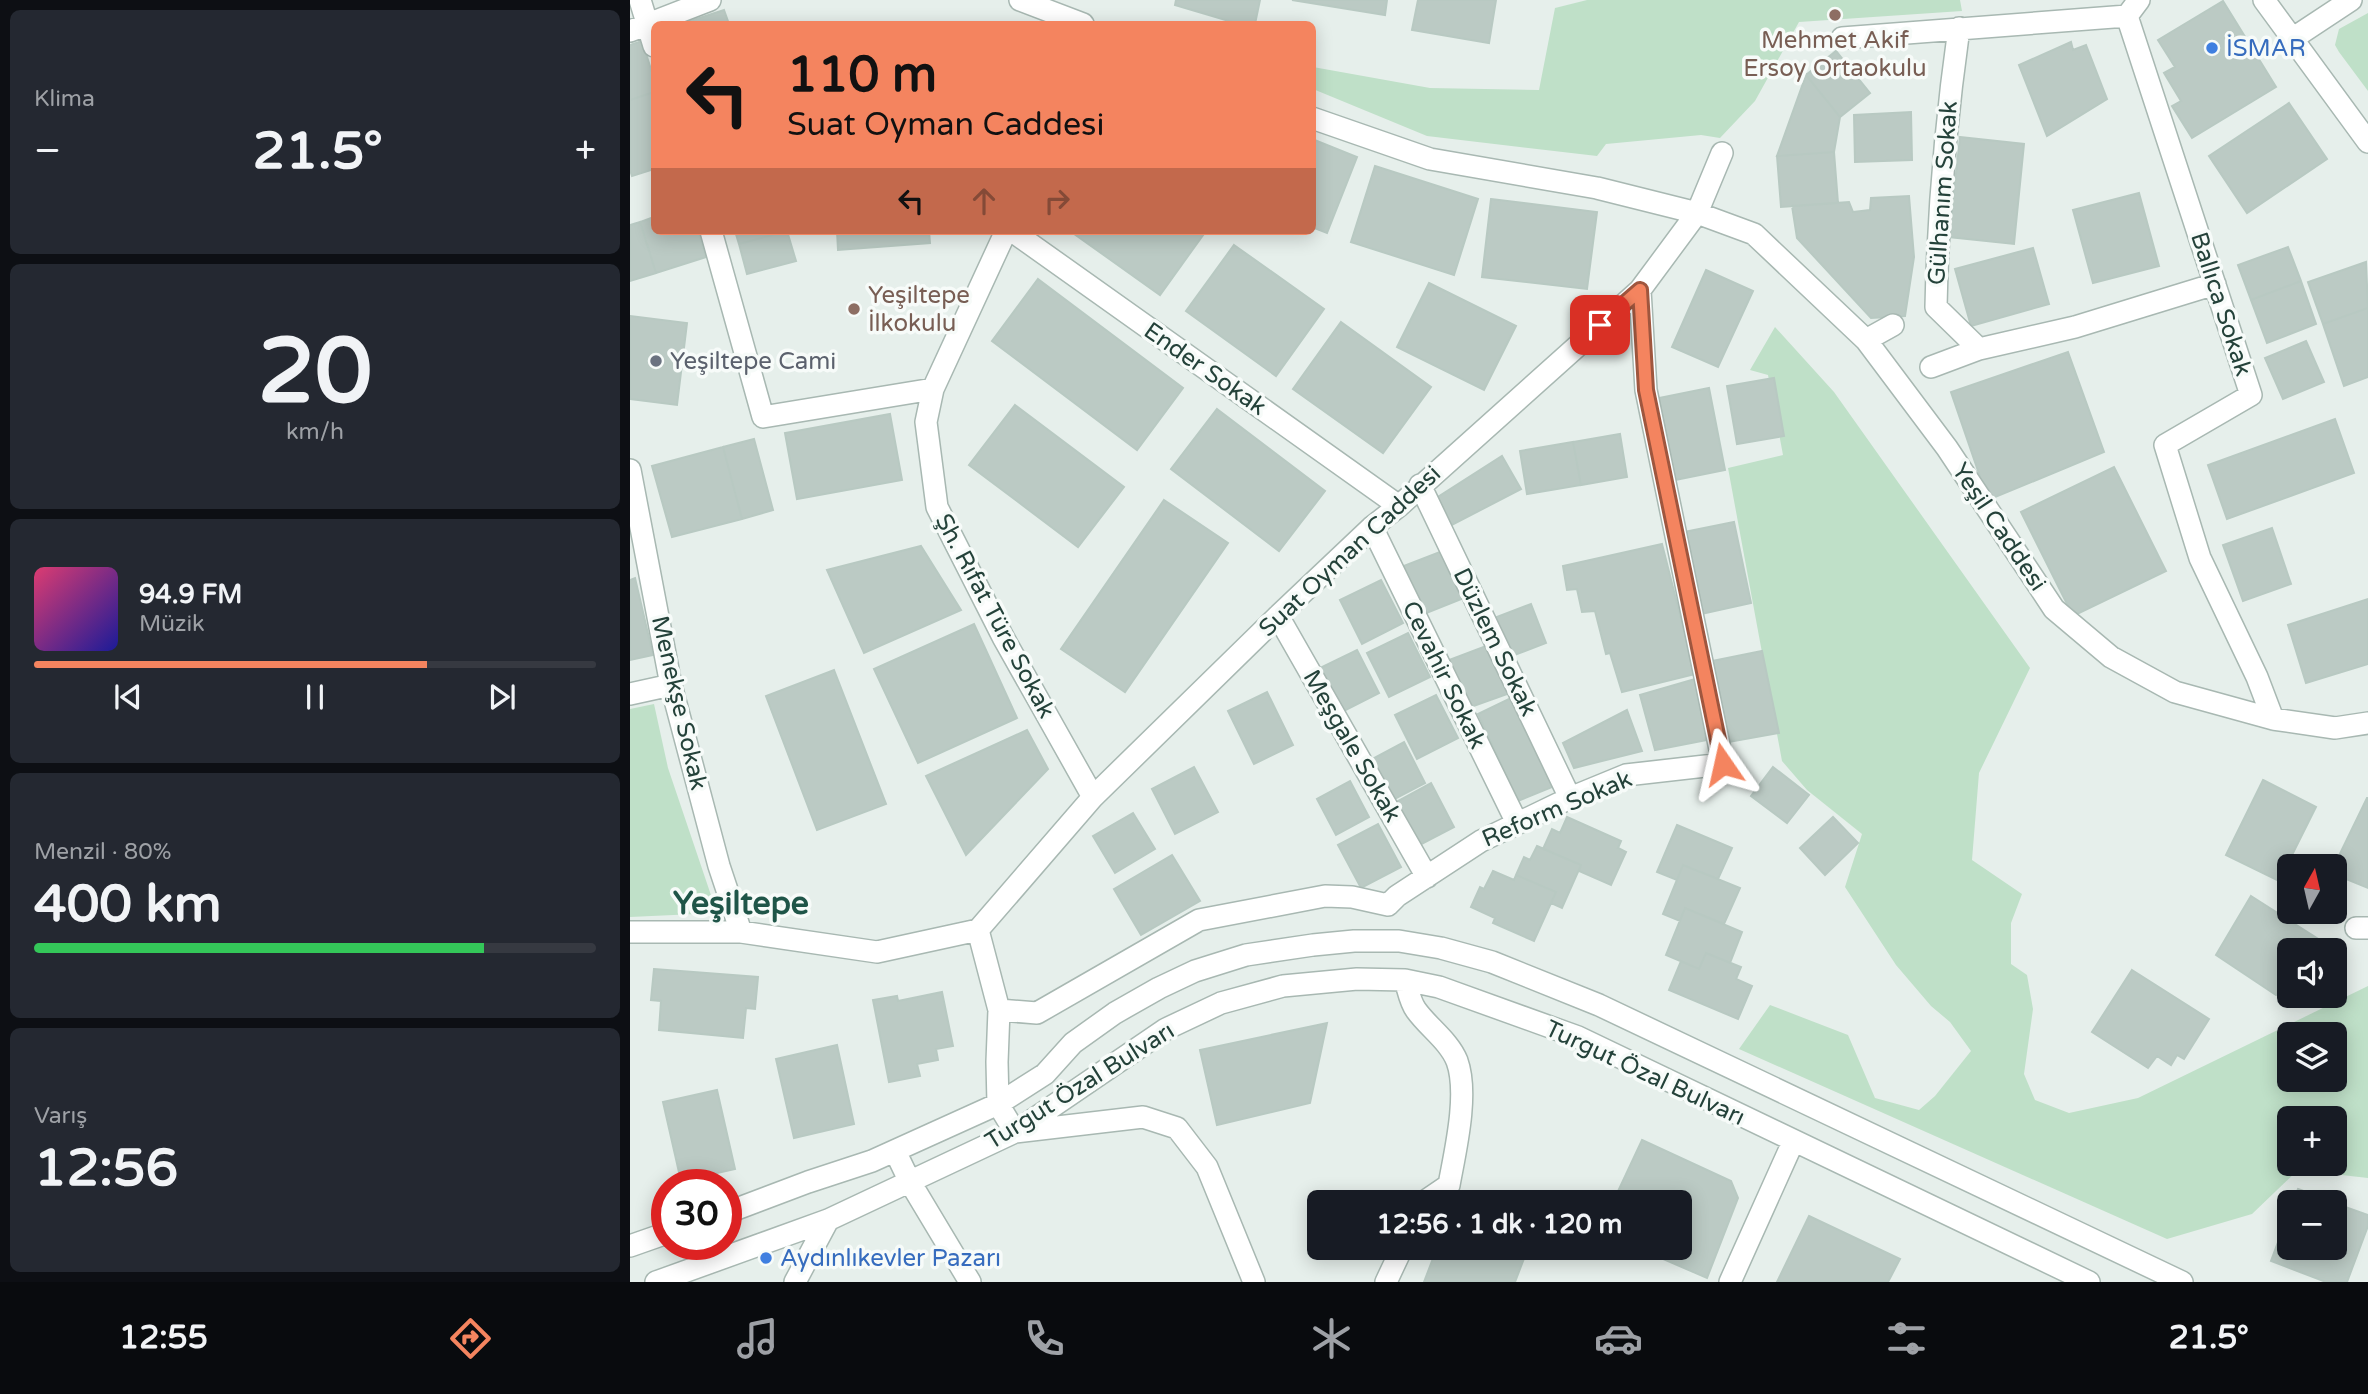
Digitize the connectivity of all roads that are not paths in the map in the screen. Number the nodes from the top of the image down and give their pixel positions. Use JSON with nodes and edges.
{"nodes":[{"id":1,"x":640,"y":0,"type":"edge"},
{"id":2,"x":710,"y":0,"type":"edge"},
{"id":3,"x":1020,"y":0,"type":"edge"},
{"id":4,"x":2264,"y":0,"type":"edge"},
{"id":5,"x":2351,"y":0,"type":"edge"},
{"id":6,"x":2133,"y":8,"type":"edge"},
{"id":7,"x":669,"y":21,"type":"edge"},
{"id":8,"x":1075,"y":21,"type":"edge"},
{"id":9,"x":1959,"y":27,"type":"junction"},
{"id":10,"x":644,"y":34,"type":"edge"},
{"id":11,"x":1842,"y":38,"type":"dead end"},
{"id":12,"x":2292,"y":39,"type":"junction"},
{"id":13,"x":1316,"y":119,"type":"edge"},
{"id":14,"x":2368,"y":142,"type":"edge"},
{"id":15,"x":1722,"y":153,"type":"dead end"},
{"id":16,"x":1697,"y":213,"type":"junction"},
{"id":17,"x":712,"y":235,"type":"edge"},
{"id":18,"x":1004,"y":235,"type":"edge"},
{"id":19,"x":1018,"y":235,"type":"edge"},
{"id":20,"x":2215,"y":284,"type":"junction"},
{"id":21,"x":1640,"y":290,"type":"junction"},
{"id":22,"x":1893,"y":325,"type":"dead end"},
{"id":23,"x":1866,"y":340,"type":"junction"},
{"id":24,"x":1979,"y":349,"type":"junction"},
{"id":25,"x":1931,"y":367,"type":"dead end"},
{"id":26,"x":933,"y":389,"type":"junction"},
{"id":27,"x":630,"y":470,"type":"edge"},
{"id":28,"x":1420,"y":485,"type":"junction"},
{"id":29,"x":1399,"y":506,"type":"junction"},
{"id":30,"x":1372,"y":527,"type":"junction"},
{"id":31,"x":1278,"y":616,"type":"junction"},
{"id":32,"x":671,"y":685,"type":"junction"},
{"id":33,"x":630,"y":694,"type":"edge"},
{"id":34,"x":2273,"y":719,"type":"junction"},
{"id":35,"x":2368,"y":723,"type":"edge"},
{"id":36,"x":1093,"y":797,"type":"junction"},
{"id":37,"x":1570,"y":798,"type":"junction"},
{"id":38,"x":1517,"y":823,"type":"junction"},
{"id":39,"x":1427,"y":877,"type":"junction"},
{"id":40,"x":1388,"y":905,"type":"junction"},
{"id":41,"x":978,"y":930,"type":"junction"},
{"id":42,"x":630,"y":932,"type":"edge"},
{"id":43,"x":741,"y":932,"type":"junction"},
{"id":44,"x":1399,"y":941,"type":"junction"},
{"id":45,"x":1405,"y":979,"type":"junction"},
{"id":46,"x":999,"y":1010,"type":"junction"},
{"id":47,"x":998,"y":1104,"type":"junction"},
{"id":48,"x":1015,"y":1132,"type":"junction"},
{"id":49,"x":1793,"y":1142,"type":"junction"},
{"id":50,"x":895,"y":1151,"type":"junction"},
{"id":51,"x":910,"y":1182,"type":"junction"},
{"id":52,"x":1442,"y":1190,"type":"edge"},
{"id":53,"x":742,"y":1207,"type":"edge"},
{"id":54,"x":828,"y":1220,"type":"junction"},
{"id":55,"x":651,"y":1239,"type":"edge"},
{"id":56,"x":630,"y":1246,"type":"edge"},
{"id":57,"x":1396,"y":1260,"type":"edge"},
{"id":58,"x":2084,"y":1281,"type":"edge"},
{"id":59,"x":656,"y":1282,"type":"edge"},
{"id":60,"x":795,"y":1282,"type":"edge"},
{"id":61,"x":970,"y":1282,"type":"edge"},
{"id":62,"x":1254,"y":1282,"type":"edge"},
{"id":63,"x":1386,"y":1282,"type":"edge"},
{"id":64,"x":1730,"y":1282,"type":"edge"},
{"id":65,"x":2182,"y":1282,"type":"edge"}],
"edges":[{"from":1,"to":10,"type":"street"},
{"from":2,"to":7,"type":"street"},
{"from":3,"to":8,"type":"street"},
{"from":4,"to":12,"type":"street"},
{"from":5,"to":12,"type":"street"},
{"from":6,"to":9,"type":"street"},
{"from":6,"to":20,"type":"street","name":"Ballıca Sokak"},
{"from":9,"to":11,"type":"street"},
{"from":9,"to":24,"type":"street","name":"Gülhanım Sokak"},
{"from":12,"to":14,"type":"street"},
{"from":13,"to":16,"type":"street"},
{"from":15,"to":16,"type":"street","name":"Suat Oyman Caddesi"},
{"from":16,"to":21,"type":"street","name":"Suat Oyman Caddesi"},
{"from":16,"to":23,"type":"street","name":"Yeşil Caddesi"},
{"from":17,"to":26,"type":"street"},
{"from":18,"to":26,"type":"street","name":"Şh. Rıfat Türe Sokak"},
{"from":19,"to":29,"type":"street","name":"Ender Sokak"},
{"from":20,"to":24,"type":"street"},
{"from":20,"to":34,"type":"street","name":"Ballıca Sokak"},
{"from":21,"to":28,"type":"street","name":"Suat Oyman Caddesi"},
{"from":21,"to":37,"type":"street","name":"Reform Sokak"},
{"from":22,"to":23,"type":"street"},
{"from":23,"to":34,"type":"street","name":"Yeşil Caddesi"},
{"from":24,"to":25,"type":"street"},
{"from":26,"to":36,"type":"street","name":"Şh. Rıfat Türe Sokak"},
{"from":27,"to":32,"type":"street","name":"Menekşe Sokak"},
{"from":28,"to":29,"type":"street","name":"Suat Oyman Caddesi"},
{"from":28,"to":37,"type":"street","name":"Düzlem Sokak"},
{"from":29,"to":30,"type":"street","name":"Suat Oyman Caddesi"},
{"from":30,"to":31,"type":"street","name":"Suat Oyman Caddesi"},
{"from":30,"to":38,"type":"street","name":"Cevahir Sokak"},
{"from":31,"to":36,"type":"street","name":"Suat Oyman Caddesi"},
{"from":31,"to":39,"type":"street","name":"Meşgale Sokak"},
{"from":32,"to":33,"type":"street"},
{"from":32,"to":43,"type":"street","name":"Menekşe Sokak"},
{"from":34,"to":35,"type":"street","name":"Yeşil Caddesi"},
{"from":36,"to":41,"type":"street","name":"Suat Oyman Caddesi"},
{"from":37,"to":38,"type":"street","name":"Reform Sokak"},
{"from":38,"to":39,"type":"street","name":"Reform Sokak"},
{"from":39,"to":40,"type":"street","name":"Reform Sokak"},
{"from":40,"to":44,"type":"street"},
{"from":40,"to":46,"type":"street"},
{"from":41,"to":43,"type":"street"},
{"from":41,"to":46,"type":"street","name":"Turgut Özal Bulvarı"},
{"from":42,"to":43,"type":"street"},
{"from":44,"to":47,"type":"street","name":"Turgut Özal Bulvarı"},
{"from":44,"to":65,"type":"street","name":"Turgut Özal Bulvarı"},
{"from":45,"to":48,"type":"street","name":"Turgut Özal Bulvarı"},
{"from":45,"to":49,"type":"street","name":"Turgut Özal Bulvarı"},
{"from":45,"to":52,"type":"street"},
{"from":46,"to":47,"type":"street","name":"Turgut Özal Bulvarı"},
{"from":47,"to":48,"type":"street"},
{"from":47,"to":50,"type":"street","name":"Turgut Özal Bulvarı"},
{"from":48,"to":51,"type":"street","name":"Turgut Özal Bulvarı"},
{"from":48,"to":62,"type":"street"},
{"from":49,"to":58,"type":"street","name":"Turgut Özal Bulvarı"},
{"from":49,"to":64,"type":"street"},
{"from":50,"to":51,"type":"street"},
{"from":50,"to":53,"type":"street","name":"Turgut Özal Bulvarı"},
{"from":51,"to":54,"type":"street","name":"Turgut Özal Bulvarı"},
{"from":51,"to":61,"type":"street"},
{"from":54,"to":59,"type":"street","name":"Turgut Özal Bulvarı"},
{"from":54,"to":60,"type":"street"},
{"from":55,"to":56,"type":"street"},
{"from":57,"to":63,"type":"street"}]}
